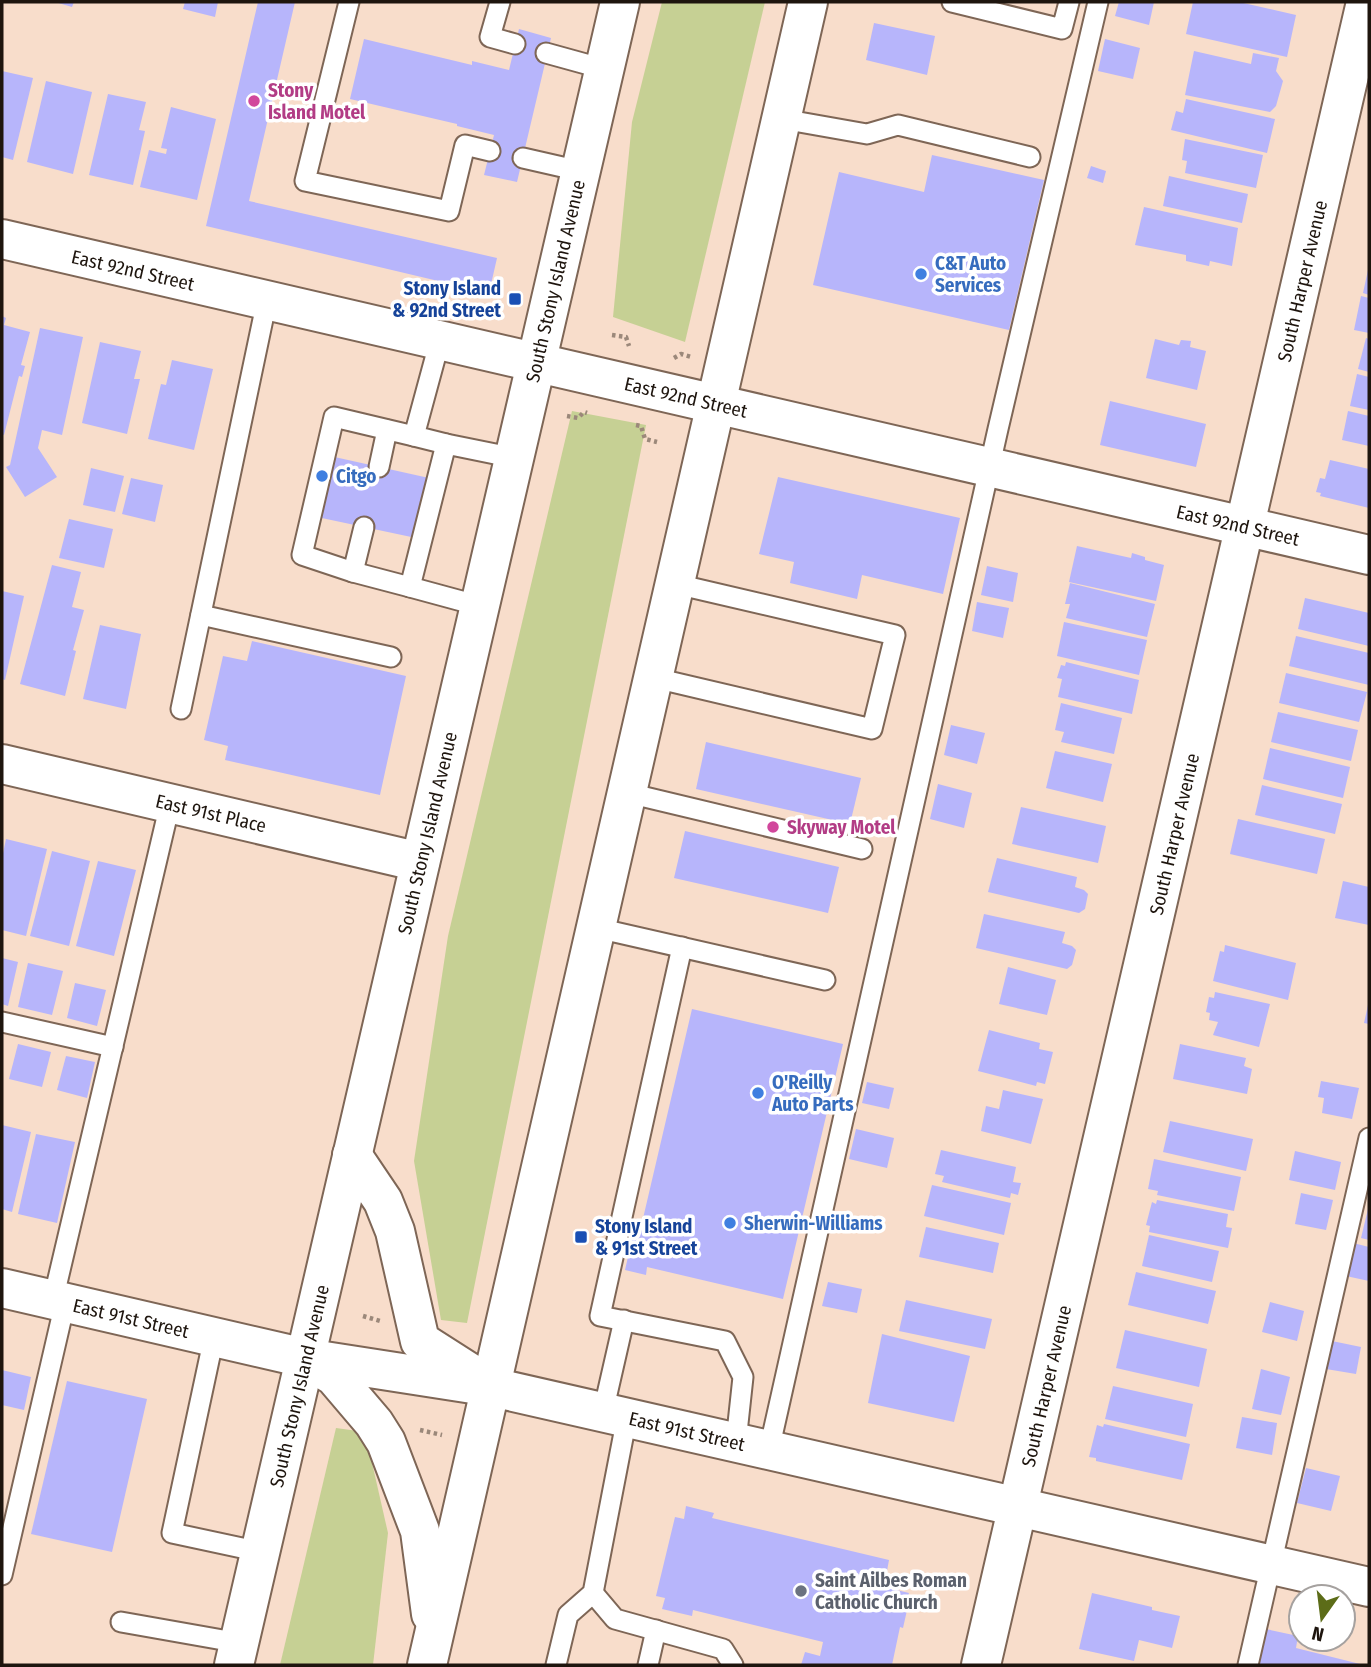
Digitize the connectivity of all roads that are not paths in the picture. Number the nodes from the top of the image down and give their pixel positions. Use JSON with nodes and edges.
{"nodes":[{"id":1,"x":349,"y":2,"type":"edge"},
{"id":2,"x":500,"y":2,"type":"edge"},
{"id":3,"x":620,"y":2,"type":"edge"},
{"id":4,"x":808,"y":2,"type":"edge"},
{"id":5,"x":952,"y":2,"type":"edge"},
{"id":6,"x":1069,"y":2,"type":"edge"},
{"id":7,"x":1098,"y":2,"type":"edge"},
{"id":8,"x":1367,"y":2,"type":"edge"},
{"id":9,"x":515,"y":44,"type":"dead end"},
{"id":10,"x":546,"y":53,"type":"dead end"},
{"id":11,"x":604,"y":69,"type":"junction"},
{"id":12,"x":782,"y":119,"type":"junction"},
{"id":13,"x":490,"y":150,"type":"dead end"},
{"id":14,"x":1030,"y":157,"type":"dead end"},
{"id":15,"x":523,"y":158,"type":"dead end"},
{"id":16,"x":580,"y":171,"type":"junction"},
{"id":17,"x":2,"y":239,"type":"edge"},
{"id":18,"x":267,"y":300,"type":"junction"},
{"id":19,"x":440,"y":340,"type":"junction"},
{"id":20,"x":537,"y":363,"type":"junction"},
{"id":21,"x":717,"y":404,"type":"junction"},
{"id":22,"x":387,"y":430,"type":"junction"},
{"id":23,"x":414,"y":436,"type":"junction"},
{"id":24,"x":446,"y":444,"type":"junction"},
{"id":25,"x":514,"y":458,"type":"junction"},
{"id":26,"x":379,"y":467,"type":"dead end"},
{"id":27,"x":990,"y":467,"type":"junction"},
{"id":28,"x":1245,"y":526,"type":"junction"},
{"id":29,"x":364,"y":527,"type":"dead end"},
{"id":30,"x":1369,"y":555,"type":"edge"},
{"id":31,"x":353,"y":572,"type":"junction"},
{"id":32,"x":676,"y":584,"type":"junction"},
{"id":33,"x":410,"y":587,"type":"junction"},
{"id":34,"x":480,"y":606,"type":"junction"},
{"id":35,"x":201,"y":615,"type":"junction"},
{"id":36,"x":391,"y":657,"type":"dead end"},
{"id":37,"x":655,"y":678,"type":"junction"},
{"id":38,"x":181,"y":709,"type":"dead end"},
{"id":39,"x":2,"y":764,"type":"edge"},
{"id":40,"x":628,"y":793,"type":"junction"},
{"id":41,"x":170,"y":804,"type":"junction"},
{"id":42,"x":862,"y":849,"type":"dead end"},
{"id":43,"x":420,"y":862,"type":"junction"},
{"id":44,"x":597,"y":928,"type":"junction"},
{"id":45,"x":682,"y":947,"type":"junction"},
{"id":46,"x":825,"y":980,"type":"dead end"},
{"id":47,"x":2,"y":1022,"type":"edge"},
{"id":48,"x":113,"y":1047,"type":"junction"},
{"id":49,"x":1369,"y":1139,"type":"edge"},
{"id":50,"x":352,"y":1155,"type":"junction"},
{"id":51,"x":2,"y":1288,"type":"edge"},
{"id":52,"x":59,"y":1302,"type":"junction"},
{"id":53,"x":624,"y":1321,"type":"junction"},
{"id":54,"x":214,"y":1338,"type":"junction"},
{"id":55,"x":305,"y":1359,"type":"junction"},
{"id":56,"x":492,"y":1387,"type":"junction"},
{"id":57,"x":615,"y":1414,"type":"junction"},
{"id":58,"x":752,"y":1446,"type":"junction"},
{"id":59,"x":1018,"y":1507,"type":"junction"},
{"id":60,"x":261,"y":1552,"type":"junction"},
{"id":61,"x":1271,"y":1564,"type":"junction"},
{"id":62,"x":2,"y":1575,"type":"edge"},
{"id":63,"x":1369,"y":1587,"type":"edge"},
{"id":64,"x":593,"y":1593,"type":"junction"},
{"id":65,"x":121,"y":1622,"type":"dead end"},
{"id":66,"x":656,"y":1630,"type":"junction"},
{"id":67,"x":430,"y":1651,"type":"edge"},
{"id":68,"x":237,"y":1654,"type":"edge"},
{"id":69,"x":556,"y":1665,"type":"edge"},
{"id":70,"x":649,"y":1665,"type":"edge"},
{"id":71,"x":733,"y":1665,"type":"edge"},
{"id":72,"x":981,"y":1665,"type":"edge"},
{"id":73,"x":1248,"y":1665,"type":"edge"}],
"edges":[{"from":1,"to":13,"type":"lane"},
{"from":2,"to":9,"type":"lane"},
{"from":3,"to":11,"type":"main road","name":"South Stony Island Avenue"},
{"from":4,"to":12,"type":"main road"},
{"from":5,"to":6,"type":"lane"},
{"from":7,"to":27,"type":"lane"},
{"from":8,"to":28,"type":"main road","name":"South Harper Avenue"},
{"from":10,"to":11,"type":"lane"},
{"from":11,"to":16,"type":"main road","name":"South Stony Island Avenue"},
{"from":12,"to":14,"type":"lane"},
{"from":12,"to":21,"type":"main road"},
{"from":15,"to":16,"type":"lane"},
{"from":16,"to":20,"type":"main road","name":"South Stony Island Avenue"},
{"from":17,"to":18,"type":"main road","name":"East 92nd Street"},
{"from":18,"to":19,"type":"main road","name":"East 92nd Street"},
{"from":18,"to":35,"type":"lane"},
{"from":19,"to":20,"type":"main road","name":"East 92nd Street"},
{"from":19,"to":23,"type":"lane"},
{"from":20,"to":21,"type":"main road","name":"East 92nd Street"},
{"from":20,"to":25,"type":"main road","name":"South Stony Island Avenue"},
{"from":21,"to":27,"type":"main road","name":"East 92nd Street"},
{"from":21,"to":32,"type":"main road"},
{"from":22,"to":23,"type":"lane"},
{"from":22,"to":26,"type":"lane"},
{"from":22,"to":31,"type":"lane"},
{"from":23,"to":24,"type":"lane"},
{"from":24,"to":25,"type":"lane"},
{"from":24,"to":33,"type":"lane"},
{"from":25,"to":34,"type":"main road","name":"South Stony Island Avenue"},
{"from":27,"to":28,"type":"main road","name":"East 92nd Street"},
{"from":27,"to":58,"type":"lane"},
{"from":28,"to":30,"type":"main road","name":"East 92nd Street"},
{"from":28,"to":59,"type":"main road","name":"South Harper Avenue"},
{"from":29,"to":31,"type":"lane"},
{"from":31,"to":33,"type":"lane"},
{"from":32,"to":37,"type":"main road"},
{"from":32,"to":37,"type":"lane"},
{"from":33,"to":34,"type":"lane"},
{"from":34,"to":43,"type":"main road","name":"South Stony Island Avenue"},
{"from":35,"to":36,"type":"lane"},
{"from":35,"to":38,"type":"lane"},
{"from":37,"to":40,"type":"main road"},
{"from":39,"to":41,"type":"main road","name":"East 91st Place"},
{"from":40,"to":42,"type":"lane"},
{"from":40,"to":44,"type":"main road"},
{"from":41,"to":43,"type":"main road","name":"East 91st Place"},
{"from":41,"to":48,"type":"lane"},
{"from":43,"to":50,"type":"main road","name":"South Stony Island Avenue"},
{"from":44,"to":45,"type":"lane"},
{"from":44,"to":56,"type":"main road"},
{"from":45,"to":46,"type":"lane"},
{"from":45,"to":53,"type":"lane"},
{"from":47,"to":48,"type":"lane"},
{"from":48,"to":52,"type":"lane"},
{"from":49,"to":61,"type":"lane"},
{"from":50,"to":55,"type":"main road","name":"South Stony Island Avenue"},
{"from":50,"to":56,"type":"main road"},
{"from":51,"to":52,"type":"main road","name":"East 91st Street"},
{"from":52,"to":54,"type":"main road","name":"East 91st Street"},
{"from":52,"to":62,"type":"lane"},
{"from":53,"to":57,"type":"lane"},
{"from":53,"to":58,"type":"lane"},
{"from":54,"to":55,"type":"main road","name":"East 91st Street"},
{"from":54,"to":60,"type":"lane"},
{"from":55,"to":56,"type":"main road","name":"East 91st Street"},
{"from":55,"to":60,"type":"main road","name":"South Stony Island Avenue"},
{"from":55,"to":67,"type":"main road"},
{"from":56,"to":57,"type":"main road","name":"East 91st Street"},
{"from":56,"to":67,"type":"main road"},
{"from":57,"to":58,"type":"main road","name":"East 91st Street"},
{"from":57,"to":64,"type":"lane"},
{"from":58,"to":59,"type":"main road","name":"East 91st Street"},
{"from":59,"to":61,"type":"main road","name":"East 91st Street"},
{"from":59,"to":72,"type":"main road","name":"South Harper Avenue"},
{"from":60,"to":68,"type":"main road","name":"South Stony Island Avenue"},
{"from":61,"to":63,"type":"main road","name":"East 91st Street"},
{"from":61,"to":73,"type":"lane"},
{"from":64,"to":66,"type":"lane"},
{"from":64,"to":69,"type":"lane"},
{"from":65,"to":68,"type":"lane"},
{"from":66,"to":70,"type":"lane"},
{"from":66,"to":71,"type":"lane"}]}
